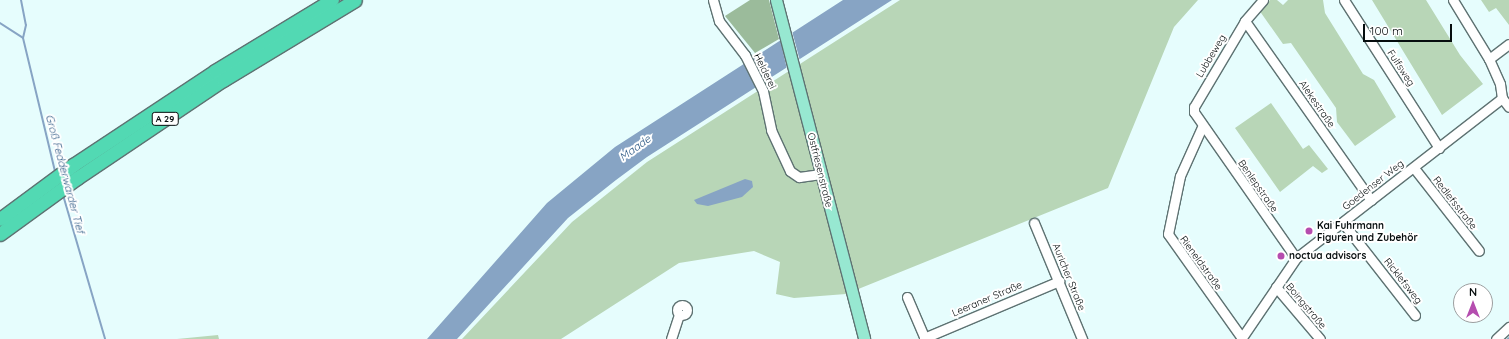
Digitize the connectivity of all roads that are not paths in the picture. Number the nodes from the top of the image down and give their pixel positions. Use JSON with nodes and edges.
{"nodes":[{"id":1,"x":332,"y":0,"type":"edge"},
{"id":2,"x":355,"y":0,"type":"edge"},
{"id":3,"x":713,"y":0,"type":"edge"},
{"id":4,"x":776,"y":0,"type":"edge"},
{"id":5,"x":1263,"y":0,"type":"edge"},
{"id":6,"x":1344,"y":0,"type":"edge"},
{"id":7,"x":1453,"y":0,"type":"edge"},
{"id":8,"x":1245,"y":21,"type":"junction"},
{"id":9,"x":1509,"y":44,"type":"edge"},
{"id":10,"x":1489,"y":59,"type":"junction"},
{"id":11,"x":1502,"y":98,"type":"junction"},
{"id":12,"x":1509,"y":107,"type":"edge"},
{"id":13,"x":1202,"y":126,"type":"junction"},
{"id":14,"x":1439,"y":148,"type":"junction"},
{"id":15,"x":1414,"y":168,"type":"junction"},
{"id":16,"x":821,"y":174,"type":"junction"},
{"id":17,"x":40,"y":197,"type":"junction"},
{"id":18,"x":1371,"y":200,"type":"junction"},
{"id":19,"x":0,"y":219,"type":"edge"},
{"id":20,"x":1034,"y":223,"type":"dead end"},
{"id":21,"x":1343,"y":223,"type":"junction"},
{"id":22,"x":0,"y":234,"type":"edge"},
{"id":23,"x":1479,"y":251,"type":"dead end"},
{"id":24,"x":1296,"y":258,"type":"junction"},
{"id":25,"x":1059,"y":281,"type":"junction"},
{"id":26,"x":1276,"y":287,"type":"junction"},
{"id":27,"x":907,"y":297,"type":"dead end"},
{"id":28,"x":679,"y":314,"type":"dead end"},
{"id":29,"x":1415,"y":315,"type":"dead end"},
{"id":30,"x":1509,"y":327,"type":"edge"},
{"id":31,"x":925,"y":338,"type":"edge"},
{"id":32,"x":1242,"y":338,"type":"edge"},
{"id":33,"x":671,"y":339,"type":"edge"},
{"id":34,"x":864,"y":339,"type":"edge"},
{"id":35,"x":1082,"y":339,"type":"edge"},
{"id":36,"x":1320,"y":339,"type":"edge"},
{"id":37,"x":1496,"y":339,"type":"edge"}],
"edges":[{"from":1,"to":17,"type":"highway","number":"A 29"},
{"from":2,"to":17,"type":"highway","number":"A 29"},
{"from":3,"to":16,"type":"street","name":"Helderei"},
{"from":4,"to":16,"type":"main road","name":"Ostfriesenstraße"},
{"from":5,"to":8,"type":"street","name":"Lubbeweg"},
{"from":6,"to":14,"type":"street","name":"Fulfsweg"},
{"from":7,"to":10,"type":"street"},
{"from":8,"to":13,"type":"street","name":"Lubbeweg"},
{"from":8,"to":18,"type":"street","name":"Alekestraße"},
{"from":9,"to":10,"type":"street"},
{"from":10,"to":11,"type":"street"},
{"from":11,"to":12,"type":"street"},
{"from":11,"to":14,"type":"street","name":"Goedenser Weg"},
{"from":13,"to":24,"type":"street","name":"Benlepstraße"},
{"from":13,"to":32,"type":"street","name":"Rieneldstraße"},
{"from":14,"to":15,"type":"street","name":"Goedenser Weg"},
{"from":15,"to":18,"type":"street","name":"Goedenser Weg"},
{"from":15,"to":23,"type":"street","name":"Redlefsstraße"},
{"from":16,"to":34,"type":"main road","name":"Ostfriesenstraße"},
{"from":17,"to":19,"type":"highway","number":"A 29"},
{"from":17,"to":22,"type":"highway","number":"A 29"},
{"from":18,"to":21,"type":"street","name":"Goedenser Weg"},
{"from":20,"to":25,"type":"street","name":"Auricher Straße"},
{"from":21,"to":24,"type":"street","name":"Goedenser Weg"},
{"from":21,"to":29,"type":"street","name":"Ricklefsweg"},
{"from":24,"to":26,"type":"street","name":"Goedenser Weg"},
{"from":25,"to":31,"type":"street","name":"Leeraner Straße"},
{"from":25,"to":35,"type":"street","name":"Auricher Straße"},
{"from":26,"to":32,"type":"street","name":"Goedenser Weg"},
{"from":26,"to":36,"type":"street","name":"Boingstraße"},
{"from":27,"to":31,"type":"street"},
{"from":28,"to":33,"type":"street"},
{"from":30,"to":37,"type":"street"}]}
